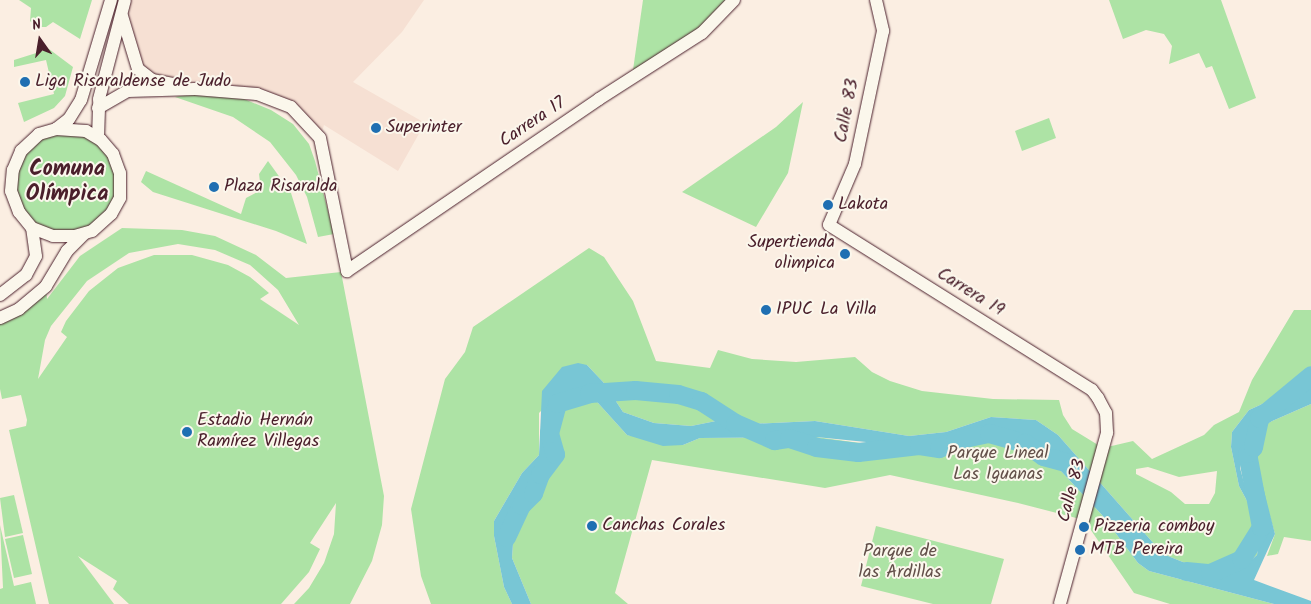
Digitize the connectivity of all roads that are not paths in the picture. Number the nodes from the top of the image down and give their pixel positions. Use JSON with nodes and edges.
{"nodes":[{"id":1,"x":111,"y":0,"type":"edge"},
{"id":2,"x":734,"y":0,"type":"edge"},
{"id":3,"x":876,"y":0,"type":"edge"},
{"id":4,"x":123,"y":6,"type":"edge"},
{"id":5,"x":195,"y":88,"type":"junction"},
{"id":6,"x":98,"y":108,"type":"junction"},
{"id":7,"x":56,"y":129,"type":"junction"},
{"id":8,"x":98,"y":137,"type":"junction"},
{"id":9,"x":829,"y":225,"type":"joint"},
{"id":10,"x":32,"y":228,"type":"junction"},
{"id":11,"x":84,"y":234,"type":"junction"},
{"id":12,"x":0,"y":295,"type":"edge"},
{"id":13,"x":0,"y":318,"type":"edge"},
{"id":14,"x":1092,"y":390,"type":"joint"},
{"id":15,"x":1060,"y":604,"type":"edge"}],
"edges":[{"from":1,"to":7,"type":"street"},
{"from":2,"to":5,"type":"street","name":"Carrera 17"},
{"from":3,"to":9,"type":"street","name":"Calle 83"},
{"from":4,"to":5,"type":"street"},
{"from":4,"to":6,"type":"street"},
{"from":5,"to":6,"type":"street"},
{"from":6,"to":8,"type":"street"},
{"from":7,"to":8,"type":"street"},
{"from":7,"to":10,"type":"street"},
{"from":8,"to":11,"type":"street"},
{"from":9,"to":14,"type":"street","name":"Carrera 19"},
{"from":10,"to":11,"type":"street"},
{"from":10,"to":12,"type":"street"},
{"from":11,"to":13,"type":"street"},
{"from":14,"to":15,"type":"street","name":"Calle 83"}]}
